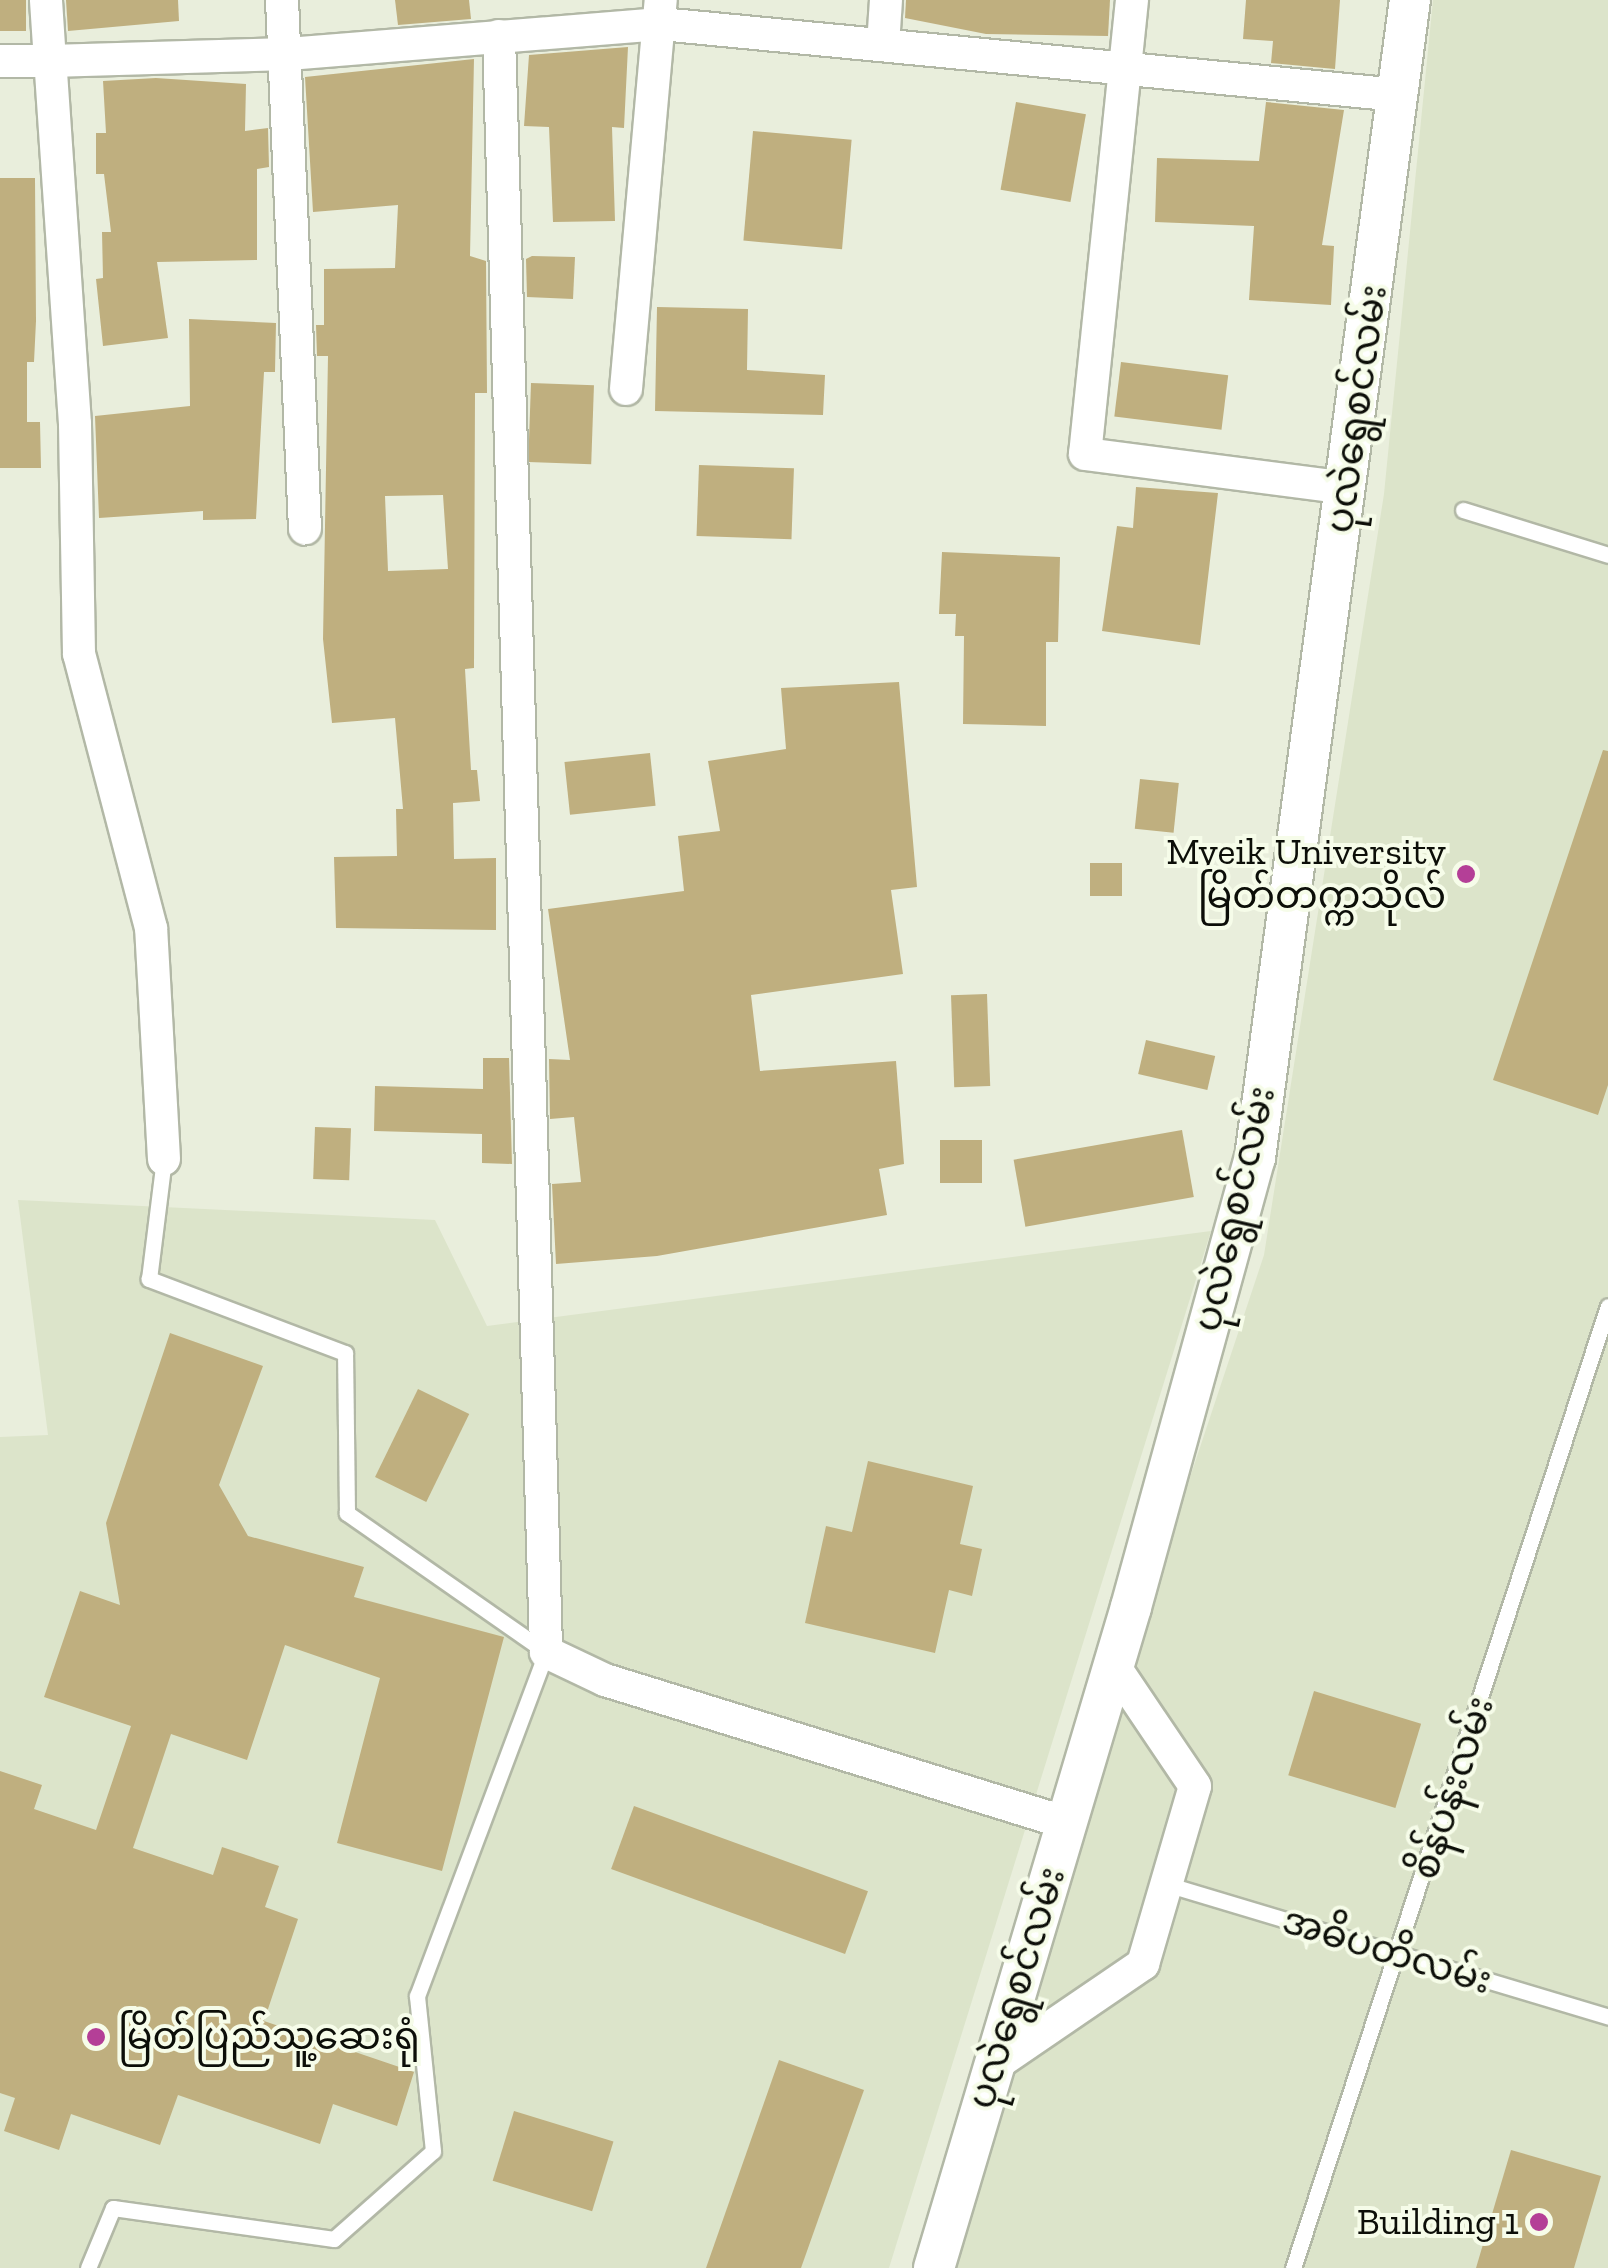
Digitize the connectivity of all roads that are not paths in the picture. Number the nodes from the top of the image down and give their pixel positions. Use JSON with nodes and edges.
{"nodes":[{"id":1,"x":46,"y":0,"type":"edge"},
{"id":2,"x":282,"y":0,"type":"edge"},
{"id":3,"x":886,"y":0,"type":"edge"},
{"id":4,"x":1132,"y":0,"type":"edge"},
{"id":5,"x":1410,"y":0,"type":"edge"},
{"id":6,"x":661,"y":12,"type":"edge"},
{"id":7,"x":499,"y":36,"type":"junction"},
{"id":8,"x":883,"y":45,"type":"junction"},
{"id":9,"x":288,"y":54,"type":"junction"},
{"id":10,"x":0,"y":61,"type":"edge"},
{"id":11,"x":50,"y":62,"type":"junction"},
{"id":12,"x":1122,"y":69,"type":"junction"},
{"id":13,"x":1399,"y":96,"type":"junction"},
{"id":14,"x":626,"y":389,"type":"dead end"},
{"id":15,"x":1346,"y":488,"type":"junction"},
{"id":16,"x":1462,"y":510,"type":"dead end"},
{"id":17,"x":305,"y":529,"type":"dead end"},
{"id":18,"x":1608,"y":555,"type":"edge"},
{"id":19,"x":164,"y":1159,"type":"joint"},
{"id":20,"x":1608,"y":1306,"type":"edge"},
{"id":21,"x":546,"y":1652,"type":"junction"},
{"id":22,"x":1114,"y":1666,"type":"junction"},
{"id":23,"x":1066,"y":1823,"type":"junction"},
{"id":24,"x":1166,"y":1884,"type":"junction"},
{"id":25,"x":1400,"y":1955,"type":"junction"},
{"id":26,"x":1608,"y":2017,"type":"edge"},
{"id":27,"x":992,"y":2067,"type":"junction"},
{"id":28,"x":88,"y":2268,"type":"edge"},
{"id":29,"x":934,"y":2268,"type":"edge"},
{"id":30,"x":1293,"y":2268,"type":"edge"}],
"edges":[{"from":1,"to":11,"type":"street"},
{"from":2,"to":9,"type":"street"},
{"from":3,"to":8,"type":"street"},
{"from":4,"to":12,"type":"street"},
{"from":5,"to":13,"type":"street","name":"ပုလဲရွေစင်လမ်း"},
{"from":6,"to":7,"type":"street"},
{"from":6,"to":8,"type":"street"},
{"from":6,"to":14,"type":"street"},
{"from":7,"to":9,"type":"street"},
{"from":7,"to":21,"type":"street"},
{"from":8,"to":12,"type":"street"},
{"from":9,"to":11,"type":"street"},
{"from":9,"to":17,"type":"street"},
{"from":10,"to":11,"type":"street"},
{"from":11,"to":19,"type":"street"},
{"from":12,"to":13,"type":"street"},
{"from":12,"to":15,"type":"street"},
{"from":13,"to":15,"type":"street","name":"ပုလဲရွေစင်လမ်း"},
{"from":15,"to":22,"type":"street","name":"ပုလဲရွေစင်လမ်း"},
{"from":16,"to":18,"type":"lane"},
{"from":19,"to":21,"type":"lane"},
{"from":20,"to":25,"type":"lane","name":"စိန်ပန်းလမ်း"},
{"from":21,"to":23,"type":"street"},
{"from":21,"to":28,"type":"lane"},
{"from":22,"to":23,"type":"street","name":"ပုလဲရွေစင်လမ်း"},
{"from":22,"to":24,"type":"street"},
{"from":23,"to":27,"type":"street","name":"ပုလဲရွေစင်လမ်း"},
{"from":24,"to":25,"type":"lane","name":"အဓိပတိလမ်း"},
{"from":24,"to":27,"type":"street"},
{"from":25,"to":26,"type":"lane","name":"အဓိပတိလမ်း"},
{"from":25,"to":30,"type":"lane","name":"စိန်ပန်းလမ်း"},
{"from":27,"to":29,"type":"street","name":"ပုလဲရွေစင်လမ်း"}]}
